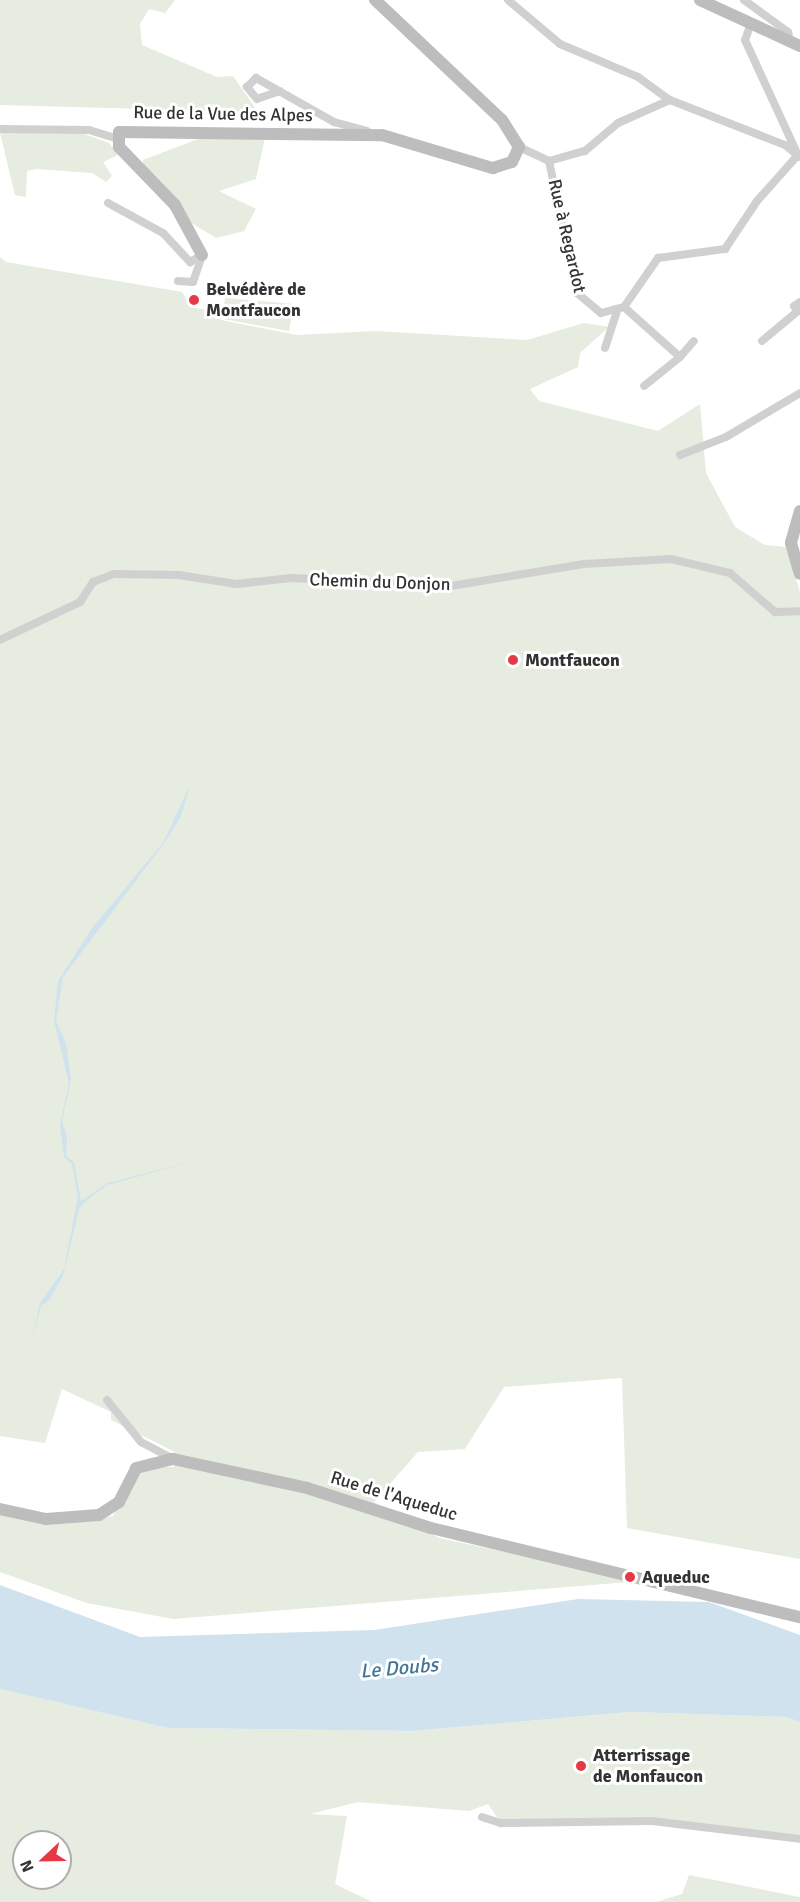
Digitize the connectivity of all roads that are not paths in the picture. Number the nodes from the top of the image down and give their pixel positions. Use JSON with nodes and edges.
{"nodes":[{"id":1,"x":375,"y":0,"type":"edge"},
{"id":2,"x":508,"y":0,"type":"edge"},
{"id":3,"x":700,"y":0,"type":"edge"},
{"id":4,"x":744,"y":0,"type":"edge"},
{"id":5,"x":751,"y":23,"type":"junction"},
{"id":6,"x":795,"y":43,"type":"edge"},
{"id":7,"x":280,"y":91,"type":"dead end"},
{"id":8,"x":670,"y":100,"type":"junction"},
{"id":9,"x":0,"y":129,"type":"edge"},
{"id":10,"x":382,"y":135,"type":"junction"},
{"id":11,"x":116,"y":138,"type":"junction"},
{"id":12,"x":519,"y":147,"type":"junction"},
{"id":13,"x":799,"y":156,"type":"edge"},
{"id":14,"x":549,"y":161,"type":"junction"},
{"id":15,"x":108,"y":203,"type":"dead end"},
{"id":16,"x":202,"y":255,"type":"junction"},
{"id":17,"x":178,"y":281,"type":"dead end"},
{"id":18,"x":800,"y":302,"type":"edge"},
{"id":19,"x":620,"y":309,"type":"junction"},
{"id":20,"x":694,"y":341,"type":"dead end"},
{"id":21,"x":762,"y":341,"type":"dead end"},
{"id":22,"x":605,"y":348,"type":"dead end"},
{"id":23,"x":680,"y":357,"type":"junction"},
{"id":24,"x":644,"y":386,"type":"dead end"},
{"id":25,"x":800,"y":393,"type":"edge"},
{"id":26,"x":680,"y":455,"type":"dead end"},
{"id":27,"x":800,"y":511,"type":"edge"},
{"id":28,"x":800,"y":574,"type":"edge"},
{"id":29,"x":800,"y":611,"type":"edge"},
{"id":30,"x":0,"y":640,"type":"edge"},
{"id":31,"x":107,"y":1400,"type":"dead end"},
{"id":32,"x":173,"y":1459,"type":"junction"},
{"id":33,"x":0,"y":1509,"type":"edge"},
{"id":34,"x":800,"y":1617,"type":"edge"},
{"id":35,"x":482,"y":1817,"type":"dead end"},
{"id":36,"x":800,"y":1839,"type":"edge"}],
"edges":[{"from":1,"to":12,"type":"street"},
{"from":2,"to":8,"type":"street"},
{"from":3,"to":5,"type":"street"},
{"from":4,"to":6,"type":"street"},
{"from":5,"to":6,"type":"street"},
{"from":5,"to":13,"type":"street"},
{"from":7,"to":10,"type":"street","name":"Rue de la Vue des Alpes"},
{"from":8,"to":13,"type":"street"},
{"from":8,"to":14,"type":"street"},
{"from":9,"to":11,"type":"street"},
{"from":10,"to":11,"type":"street","name":"Rue de la Vue des Alpes"},
{"from":10,"to":12,"type":"street","name":"Rue de la Vue des Alpes"},
{"from":11,"to":16,"type":"street","name":"Rue de la Vue des Alpes"},
{"from":12,"to":14,"type":"street"},
{"from":13,"to":19,"type":"street"},
{"from":14,"to":19,"type":"street","name":"Rue à Regardot"},
{"from":15,"to":16,"type":"street"},
{"from":16,"to":17,"type":"street"},
{"from":18,"to":21,"type":"street"},
{"from":19,"to":22,"type":"street"},
{"from":19,"to":23,"type":"street"},
{"from":20,"to":23,"type":"street"},
{"from":23,"to":24,"type":"street"},
{"from":25,"to":26,"type":"street"},
{"from":27,"to":28,"type":"street"},
{"from":29,"to":30,"type":"street","name":"Chemin du Donjon"},
{"from":31,"to":32,"type":"street"},
{"from":32,"to":33,"type":"street","name":"Rue de l'Aqueduc"},
{"from":32,"to":34,"type":"street","name":"Rue de l'Aqueduc"},
{"from":35,"to":36,"type":"street"}]}
